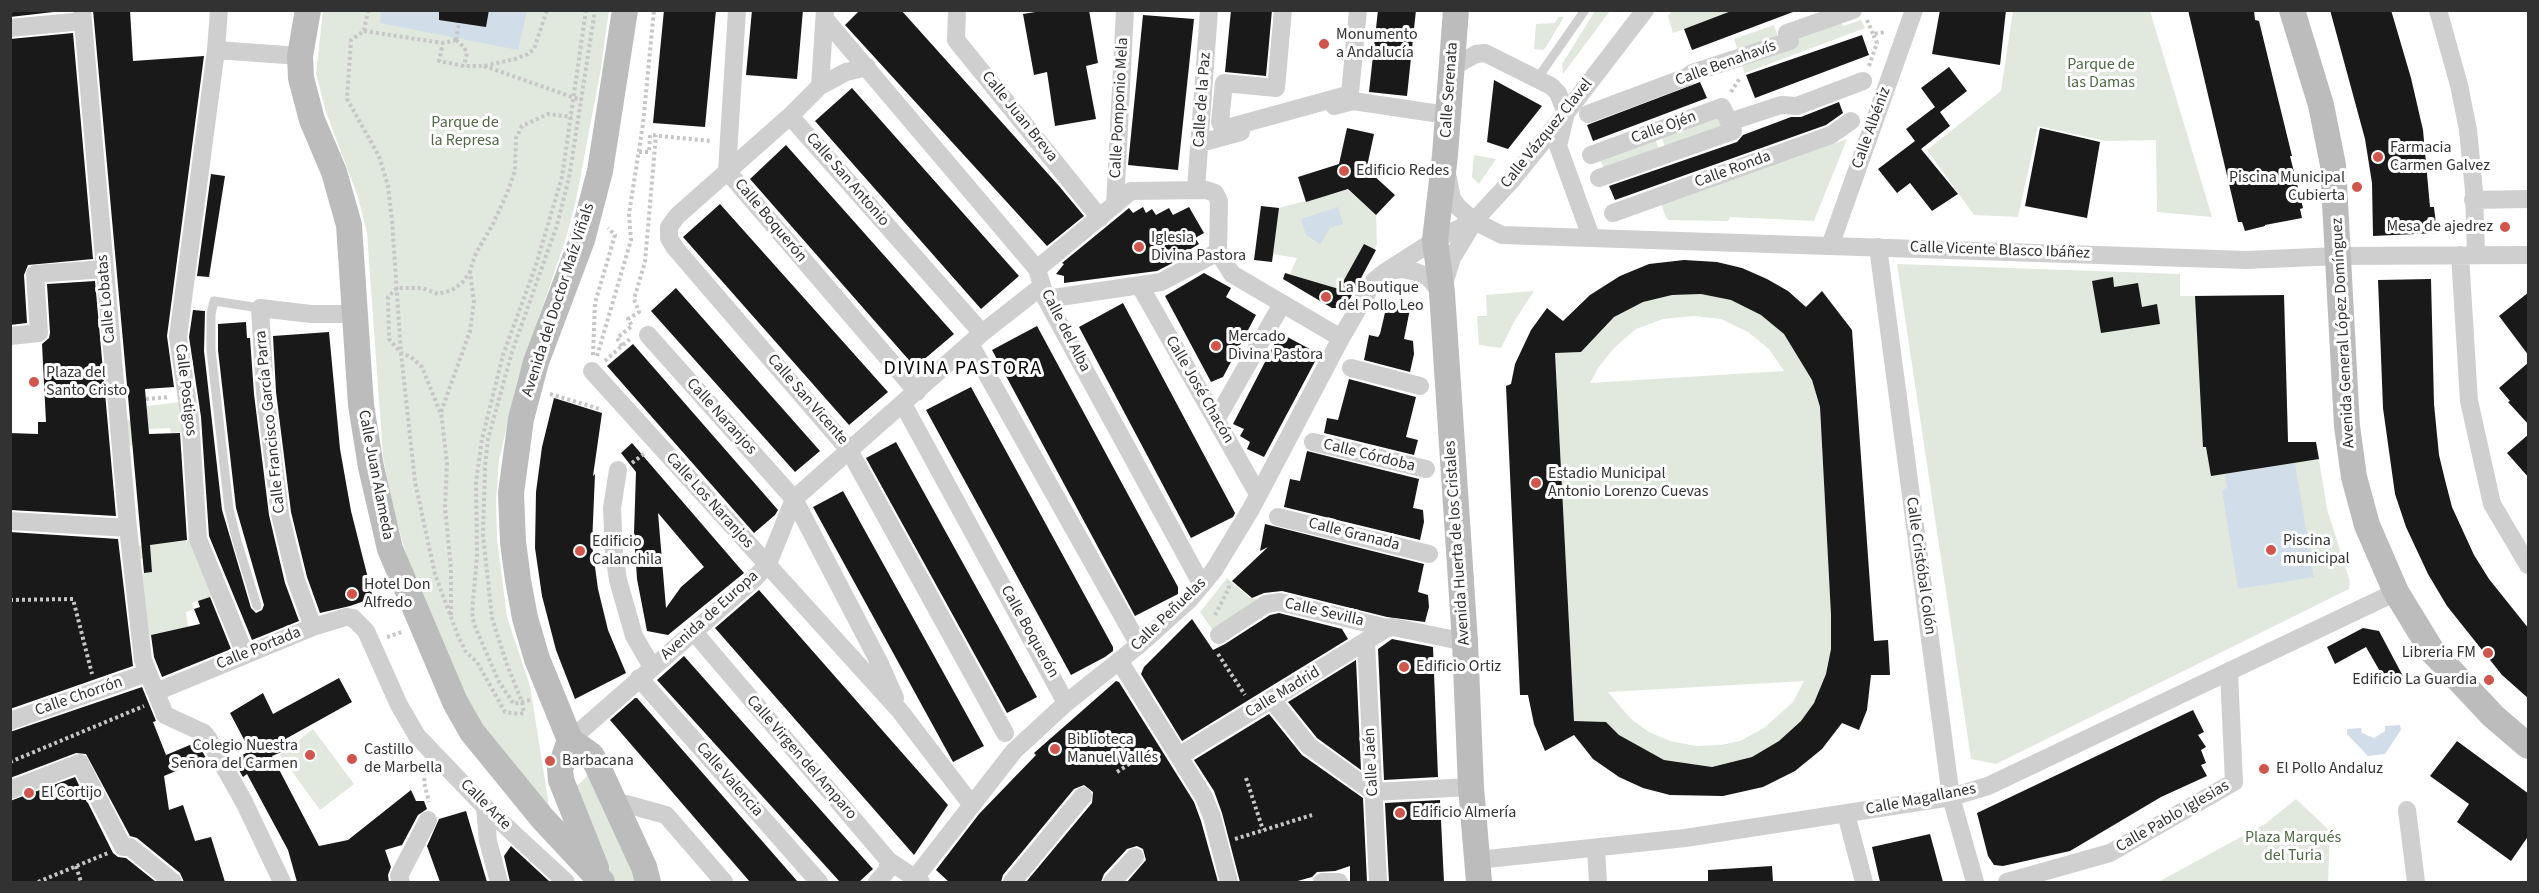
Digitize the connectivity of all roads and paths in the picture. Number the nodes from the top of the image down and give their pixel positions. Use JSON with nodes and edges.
{"nodes":[{"id":1,"x":219,"y":10,"type":"edge"},
{"id":2,"x":308,"y":10,"type":"edge"},
{"id":3,"x":368,"y":10,"type":"edge"},
{"id":4,"x":546,"y":10,"type":"edge"},
{"id":5,"x":625,"y":10,"type":"edge"},
{"id":6,"x":654,"y":10,"type":"edge"},
{"id":7,"x":737,"y":10,"type":"edge"},
{"id":8,"x":957,"y":10,"type":"edge"},
{"id":9,"x":1125,"y":10,"type":"edge"},
{"id":10,"x":1209,"y":10,"type":"edge"},
{"id":11,"x":1283,"y":10,"type":"edge"},
{"id":12,"x":1358,"y":10,"type":"edge"},
{"id":13,"x":1363,"y":10,"type":"edge"},
{"id":14,"x":1456,"y":10,"type":"edge"},
{"id":15,"x":1585,"y":10,"type":"edge"},
{"id":16,"x":1645,"y":10,"type":"edge"},
{"id":17,"x":1853,"y":10,"type":"edge"},
{"id":18,"x":1914,"y":10,"type":"edge"},
{"id":19,"x":2292,"y":10,"type":"edge"},
{"id":20,"x":2438,"y":10,"type":"edge"},
{"id":21,"x":825,"y":15,"type":"edge"},
{"id":22,"x":82,"y":16,"type":"edge"},
{"id":23,"x":459,"y":23,"type":"dead end"},
{"id":24,"x":10,"y":28,"type":"edge"},
{"id":25,"x":364,"y":31,"type":"junction"},
{"id":26,"x":456,"y":40,"type":"junction"},
{"id":27,"x":442,"y":43,"type":"junction"},
{"id":28,"x":216,"y":50,"type":"junction"},
{"id":29,"x":300,"y":56,"type":"junction"},
{"id":30,"x":464,"y":66,"type":"junction"},
{"id":31,"x":484,"y":66,"type":"junction"},
{"id":32,"x":867,"y":67,"type":"junction"},
{"id":33,"x":1451,"y":68,"type":"junction"},
{"id":34,"x":1537,"y":79,"type":"junction"},
{"id":35,"x":1863,"y":81,"type":"dead end"},
{"id":36,"x":820,"y":86,"type":"junction"},
{"id":37,"x":581,"y":100,"type":"dead end"},
{"id":38,"x":1353,"y":101,"type":"junction"},
{"id":39,"x":1566,"y":113,"type":"junction"},
{"id":40,"x":1588,"y":114,"type":"dead end"},
{"id":41,"x":1447,"y":115,"type":"junction"},
{"id":42,"x":790,"y":116,"type":"junction"},
{"id":43,"x":579,"y":117,"type":"dead end"},
{"id":44,"x":1851,"y":121,"type":"dead end"},
{"id":45,"x":1729,"y":122,"type":"junction"},
{"id":46,"x":656,"y":135,"type":"junction"},
{"id":47,"x":729,"y":143,"type":"junction"},
{"id":48,"x":1200,"y":143,"type":"junction"},
{"id":49,"x":639,"y":152,"type":"junction"},
{"id":50,"x":1445,"y":155,"type":"junction"},
{"id":51,"x":1591,"y":155,"type":"dead end"},
{"id":52,"x":727,"y":171,"type":"junction"},
{"id":53,"x":1599,"y":178,"type":"dead end"},
{"id":54,"x":1196,"y":189,"type":"junction"},
{"id":55,"x":2529,"y":199,"type":"edge"},
{"id":56,"x":2473,"y":200,"type":"junction"},
{"id":57,"x":1115,"y":205,"type":"junction"},
{"id":58,"x":1613,"y":213,"type":"dead end"},
{"id":59,"x":1100,"y":218,"type":"junction"},
{"id":60,"x":1474,"y":221,"type":"junction"},
{"id":61,"x":605,"y":225,"type":"dead end"},
{"id":62,"x":1591,"y":237,"type":"junction"},
{"id":63,"x":1435,"y":240,"type":"junction"},
{"id":64,"x":1830,"y":246,"type":"junction"},
{"id":65,"x":1878,"y":248,"type":"junction"},
{"id":66,"x":1218,"y":252,"type":"junction"},
{"id":67,"x":2468,"y":255,"type":"junction"},
{"id":68,"x":2529,"y":255,"type":"edge"},
{"id":69,"x":2339,"y":256,"type":"junction"},
{"id":70,"x":105,"y":269,"type":"junction"},
{"id":71,"x":470,"y":271,"type":"junction"},
{"id":72,"x":1385,"y":272,"type":"junction"},
{"id":73,"x":1042,"y":285,"type":"junction"},
{"id":74,"x":1140,"y":286,"type":"junction"},
{"id":75,"x":397,"y":288,"type":"junction"},
{"id":76,"x":1442,"y":293,"type":"junction"},
{"id":77,"x":1282,"y":304,"type":"junction"},
{"id":78,"x":260,"y":308,"type":"junction"},
{"id":79,"x":356,"y":314,"type":"junction"},
{"id":80,"x":648,"y":335,"type":"joint"},
{"id":81,"x":10,"y":336,"type":"edge"},
{"id":82,"x":976,"y":338,"type":"junction"},
{"id":83,"x":1341,"y":338,"type":"junction"},
{"id":84,"x":622,"y":346,"type":"junction"},
{"id":85,"x":401,"y":353,"type":"junction"},
{"id":86,"x":1351,"y":368,"type":"dead end"},
{"id":87,"x":592,"y":371,"type":"junction"},
{"id":88,"x":1420,"y":386,"type":"dead end"},
{"id":89,"x":917,"y":392,"type":"junction"},
{"id":90,"x":549,"y":394,"type":"dead end"},
{"id":91,"x":903,"y":404,"type":"junction"},
{"id":92,"x":606,"y":411,"type":"dead end"},
{"id":93,"x":441,"y":412,"type":"junction"},
{"id":94,"x":1216,"y":420,"type":"junction"},
{"id":95,"x":1313,"y":442,"type":"dead end"},
{"id":96,"x":849,"y":450,"type":"junction"},
{"id":97,"x":626,"y":468,"type":"dead end"},
{"id":98,"x":1426,"y":469,"type":"dead end"},
{"id":99,"x":1258,"y":494,"type":"junction"},
{"id":100,"x":794,"y":499,"type":"junction"},
{"id":101,"x":1278,"y":517,"type":"dead end"},
{"id":102,"x":10,"y":521,"type":"edge"},
{"id":103,"x":128,"y":528,"type":"junction"},
{"id":104,"x":1429,"y":554,"type":"dead end"},
{"id":105,"x":768,"y":564,"type":"junction"},
{"id":106,"x":2529,"y":565,"type":"edge"},
{"id":107,"x":1223,"y":577,"type":"dead end"},
{"id":108,"x":1202,"y":585,"type":"junction"},
{"id":109,"x":2396,"y":592,"type":"junction"},
{"id":110,"x":10,"y":600,"type":"edge"},
{"id":111,"x":257,"y":606,"type":"dead end"},
{"id":112,"x":451,"y":618,"type":"junction"},
{"id":113,"x":362,"y":625,"type":"joint"},
{"id":114,"x":314,"y":627,"type":"junction"},
{"id":115,"x":1387,"y":628,"type":"junction"},
{"id":116,"x":693,"y":632,"type":"junction"},
{"id":117,"x":1366,"y":642,"type":"junction"},
{"id":118,"x":1465,"y":642,"type":"junction"},
{"id":119,"x":1218,"y":643,"type":"junction"},
{"id":120,"x":1139,"y":645,"type":"junction"},
{"id":121,"x":245,"y":654,"type":"junction"},
{"id":122,"x":1120,"y":662,"type":"junction"},
{"id":123,"x":2229,"y":672,"type":"junction"},
{"id":124,"x":147,"y":673,"type":"junction"},
{"id":125,"x":646,"y":673,"type":"junction"},
{"id":126,"x":96,"y":690,"type":"junction"},
{"id":127,"x":157,"y":696,"type":"junction"},
{"id":128,"x":1272,"y":700,"type":"junction"},
{"id":129,"x":522,"y":702,"type":"dead end"},
{"id":130,"x":1066,"y":703,"type":"junction"},
{"id":131,"x":1255,"y":710,"type":"junction"},
{"id":132,"x":900,"y":711,"type":"junction"},
{"id":133,"x":10,"y":721,"type":"edge"},
{"id":134,"x":1005,"y":733,"type":"dead end"},
{"id":135,"x":417,"y":736,"type":"junction"},
{"id":136,"x":1168,"y":738,"type":"junction"},
{"id":137,"x":570,"y":740,"type":"junction"},
{"id":138,"x":1119,"y":742,"type":"dead end"},
{"id":139,"x":2529,"y":746,"type":"edge"},
{"id":140,"x":1179,"y":756,"type":"junction"},
{"id":141,"x":10,"y":762,"type":"edge"},
{"id":142,"x":1131,"y":763,"type":"junction"},
{"id":143,"x":1117,"y":772,"type":"dead end"},
{"id":144,"x":1246,"y":778,"type":"dead end"},
{"id":145,"x":1472,"y":787,"type":"junction"},
{"id":146,"x":10,"y":790,"type":"edge"},
{"id":147,"x":1373,"y":792,"type":"junction"},
{"id":148,"x":1083,"y":796,"type":"dead end"},
{"id":149,"x":1951,"y":797,"type":"junction"},
{"id":150,"x":616,"y":804,"type":"junction"},
{"id":151,"x":971,"y":804,"type":"junction"},
{"id":152,"x":486,"y":807,"type":"junction"},
{"id":153,"x":2407,"y":810,"type":"dead end"},
{"id":154,"x":1846,"y":814,"type":"junction"},
{"id":155,"x":1312,"y":815,"type":"dead end"},
{"id":156,"x":428,"y":820,"type":"joint"},
{"id":157,"x":1263,"y":830,"type":"junction"},
{"id":158,"x":1220,"y":844,"type":"junction"},
{"id":159,"x":123,"y":847,"type":"junction"},
{"id":160,"x":1596,"y":849,"type":"junction"},
{"id":161,"x":1135,"y":857,"type":"dead end"},
{"id":162,"x":889,"y":861,"type":"junction"},
{"id":163,"x":76,"y":866,"type":"junction"},
{"id":164,"x":1479,"y":871,"type":"edge"},
{"id":165,"x":400,"y":879,"type":"edge"},
{"id":166,"x":916,"y":881,"type":"edge"},
{"id":167,"x":38,"y":882,"type":"edge"},
{"id":168,"x":81,"y":882,"type":"edge"},
{"id":169,"x":173,"y":882,"type":"edge"},
{"id":170,"x":282,"y":882,"type":"edge"},
{"id":171,"x":500,"y":882,"type":"edge"},
{"id":172,"x":566,"y":882,"type":"edge"},
{"id":173,"x":602,"y":882,"type":"edge"},
{"id":174,"x":648,"y":882,"type":"edge"},
{"id":175,"x":724,"y":882,"type":"edge"},
{"id":176,"x":819,"y":882,"type":"edge"},
{"id":177,"x":877,"y":882,"type":"edge"},
{"id":178,"x":1012,"y":882,"type":"edge"},
{"id":179,"x":1112,"y":882,"type":"edge"},
{"id":180,"x":1229,"y":882,"type":"edge"},
{"id":181,"x":1322,"y":882,"type":"edge"},
{"id":182,"x":1339,"y":882,"type":"edge"},
{"id":183,"x":1378,"y":882,"type":"edge"},
{"id":184,"x":1598,"y":882,"type":"edge"},
{"id":185,"x":1864,"y":882,"type":"edge"},
{"id":186,"x":1975,"y":882,"type":"edge"},
{"id":187,"x":2007,"y":882,"type":"edge"},
{"id":188,"x":2416,"y":882,"type":"edge"}],
"edges":[{"from":1,"to":28,"type":"street","name":"Calle Postigos"},
{"from":2,"to":29,"type":"street","name":"Calle Juan Alameda"},
{"from":3,"to":25,"type":"path"},
{"from":4,"to":31,"type":"path"},
{"from":5,"to":137,"type":"street","name":"Avenida del Doctor Maíz Viñals"},
{"from":6,"to":49,"type":"path"},
{"from":7,"to":47,"type":"street","name":"Calle Boquerón"},
{"from":8,"to":59,"type":"street","name":"Calle Juan Breva"},
{"from":9,"to":57,"type":"street","name":"Calle Pomponio Mela"},
{"from":10,"to":48,"type":"street","name":"Calle de la Paz"},
{"from":11,"to":12,"type":"street"},
{"from":13,"to":38,"type":"street"},
{"from":14,"to":33,"type":"street","name":"Calle Serenata"},
{"from":15,"to":34,"type":"lane"},
{"from":16,"to":39,"type":"street","name":"Calle Vázquez Clavel"},
{"from":17,"to":40,"type":"street","name":"Calle Benahavís"},
{"from":18,"to":64,"type":"street","name":"Calle Albéniz"},
{"from":19,"to":69,"type":"street","name":"Avenida General López Domínguez"},
{"from":20,"to":56,"type":"street"},
{"from":21,"to":32,"type":"street","name":"Calle del Alba"},
{"from":21,"to":36,"type":"street"},
{"from":22,"to":24,"type":"street"},
{"from":22,"to":70,"type":"street","name":"Calle Lobatas"},
{"from":23,"to":26,"type":"path"},
{"from":25,"to":27,"type":"path"},
{"from":25,"to":75,"type":"path"},
{"from":26,"to":27,"type":"path"},
{"from":26,"to":30,"type":"path"},
{"from":27,"to":30,"type":"path"},
{"from":28,"to":29,"type":"street"},
{"from":28,"to":121,"type":"street","name":"Calle Postigos"},
{"from":29,"to":79,"type":"street","name":"Calle Juan Alameda"},
{"from":30,"to":31,"type":"path"},
{"from":31,"to":37,"type":"path"},
{"from":32,"to":36,"type":"street"},
{"from":32,"to":73,"type":"street","name":"Calle del Alba"},
{"from":33,"to":34,"type":"street"},
{"from":33,"to":41,"type":"street","name":"Calle Serenata"},
{"from":34,"to":39,"type":"street"},
{"from":35,"to":45,"type":"street","name":"Calle Ojén"},
{"from":36,"to":42,"type":"street"},
{"from":38,"to":41,"type":"street"},
{"from":38,"to":48,"type":"street"},
{"from":39,"to":60,"type":"street","name":"Calle Vázquez Clavel"},
{"from":39,"to":62,"type":"street"},
{"from":41,"to":50,"type":"street","name":"Calle Serenata"},
{"from":42,"to":52,"type":"street","name":"Calle San Vicente"},
{"from":42,"to":82,"type":"street","name":"Calle San Antonio"},
{"from":43,"to":71,"type":"path"},
{"from":44,"to":58,"type":"street","name":"Calle Ronda"},
{"from":45,"to":51,"type":"street","name":"Calle Ojén"},
{"from":45,"to":53,"type":"street","name":"Calle Ojén"},
{"from":46,"to":47,"type":"path"},
{"from":46,"to":49,"type":"path"},
{"from":46,"to":84,"type":"path"},
{"from":47,"to":52,"type":"street","name":"Calle Boquerón"},
{"from":48,"to":54,"type":"street","name":"Calle de la Paz"},
{"from":49,"to":87,"type":"path"},
{"from":50,"to":60,"type":"street","name":"Calle Vicente Blasco Ibáñez"},
{"from":50,"to":63,"type":"street","name":"Calle Serenata"},
{"from":52,"to":89,"type":"street","name":"Calle Boquerón"},
{"from":52,"to":96,"type":"street","name":"Calle San Vicente"},
{"from":54,"to":57,"type":"street","name":"Avenida de Europa"},
{"from":54,"to":66,"type":"street"},
{"from":55,"to":56,"type":"street"},
{"from":56,"to":67,"type":"street"},
{"from":57,"to":59,"type":"street","name":"Avenida de Europa"},
{"from":59,"to":73,"type":"street","name":"Avenida de Europa"},
{"from":60,"to":62,"type":"street","name":"Calle Vicente Blasco Ibáñez"},
{"from":60,"to":63,"type":"street","name":"Calle Vázquez Clavel"},
{"from":60,"to":76,"type":"street"},
{"from":61,"to":87,"type":"path"},
{"from":62,"to":64,"type":"street","name":"Calle Vicente Blasco Ibáñez"},
{"from":63,"to":72,"type":"street","name":"Calle Peñuelas"},
{"from":63,"to":76,"type":"street","name":"Avenida Huerta de los Cristales"},
{"from":64,"to":65,"type":"street","name":"Calle Vicente Blasco Ibáñez"},
{"from":65,"to":69,"type":"street","name":"Calle Vicente Blasco Ibáñez"},
{"from":65,"to":149,"type":"street","name":"Calle Cristóbal Colón"},
{"from":66,"to":74,"type":"street"},
{"from":66,"to":77,"type":"street"},
{"from":67,"to":68,"type":"street","name":"Calle Vicente Blasco Ibáñez"},
{"from":67,"to":69,"type":"street","name":"Calle Vicente Blasco Ibáñez"},
{"from":67,"to":106,"type":"street"},
{"from":69,"to":109,"type":"street","name":"Avenida General López Domínguez"},
{"from":70,"to":81,"type":"street"},
{"from":70,"to":103,"type":"street","name":"Calle Lobatas"},
{"from":71,"to":75,"type":"path"},
{"from":71,"to":93,"type":"path"},
{"from":72,"to":76,"type":"street"},
{"from":72,"to":83,"type":"street","name":"Calle Peñuelas"},
{"from":73,"to":74,"type":"street"},
{"from":73,"to":82,"type":"street","name":"Avenida de Europa"},
{"from":73,"to":108,"type":"street","name":"Calle del Alba"},
{"from":74,"to":94,"type":"street","name":"Calle José Chacón"},
{"from":75,"to":85,"type":"path"},
{"from":75,"to":85,"type":"path"},
{"from":76,"to":118,"type":"street","name":"Avenida Huerta de los Cristales"},
{"from":77,"to":83,"type":"street"},
{"from":77,"to":94,"type":"street"},
{"from":78,"to":79,"type":"street","name":"Calle Francisco García Parra"},
{"from":78,"to":111,"type":"lane"},
{"from":78,"to":114,"type":"street","name":"Calle Francisco García Parra"},
{"from":79,"to":173,"type":"street","name":"Calle Juan Alameda"},
{"from":80,"to":84,"type":"path"},
{"from":80,"to":100,"type":"street","name":"Calle Naranjos"},
{"from":82,"to":89,"type":"street","name":"Avenida de Europa"},
{"from":82,"to":120,"type":"street","name":"Calle San Antonio"},
{"from":83,"to":99,"type":"street","name":"Calle Peñuelas"},
{"from":84,"to":87,"type":"path"},
{"from":85,"to":93,"type":"path"},
{"from":85,"to":112,"type":"path"},
{"from":86,"to":88,"type":"street"},
{"from":87,"to":105,"type":"street","name":"Calle Los Naranjos"},
{"from":89,"to":91,"type":"street","name":"Avenida de Europa"},
{"from":90,"to":92,"type":"path"},
{"from":91,"to":96,"type":"street","name":"Avenida de Europa"},
{"from":91,"to":130,"type":"street","name":"Calle Boquerón"},
{"from":93,"to":112,"type":"path"},
{"from":94,"to":99,"type":"street","name":"Calle José Chacón"},
{"from":95,"to":98,"type":"street","name":"Calle Córdoba"},
{"from":96,"to":100,"type":"street","name":"Avenida de Europa"},
{"from":96,"to":134,"type":"street","name":"Calle San Vicente"},
{"from":97,"to":125,"type":"street","name":"Calle Valencia"},
{"from":99,"to":108,"type":"street","name":"Calle Peñuelas"},
{"from":100,"to":105,"type":"street","name":"Avenida de Europa"},
{"from":100,"to":132,"type":"street","name":"Calle Los Naranjos"},
{"from":101,"to":104,"type":"street","name":"Calle Granada"},
{"from":102,"to":103,"type":"street"},
{"from":103,"to":124,"type":"street","name":"Calle Lobatas"},
{"from":105,"to":116,"type":"street","name":"Avenida de Europa"},
{"from":105,"to":132,"type":"street","name":"Calle Los Naranjos"},
{"from":107,"to":119,"type":"path"},
{"from":108,"to":120,"type":"street","name":"Calle Peñuelas"},
{"from":109,"to":123,"type":"street","name":"Calle Magallanes"},
{"from":109,"to":139,"type":"street","name":"Avenida General López Domínguez"},
{"from":110,"to":126,"type":"path"},
{"from":112,"to":129,"type":"path"},
{"from":113,"to":114,"type":"street","name":"Calle Portada"},
{"from":113,"to":135,"type":"street","name":"Calle Arte"},
{"from":114,"to":121,"type":"street","name":"Calle Portada"},
{"from":115,"to":117,"type":"street","name":"Calle Madrid"},
{"from":115,"to":118,"type":"street","name":"Calle Sevilla"},
{"from":115,"to":119,"type":"street","name":"Calle Sevilla"},
{"from":116,"to":125,"type":"street","name":"Avenida de Europa"},
{"from":116,"to":162,"type":"street","name":"Calle Virgen del Amparo"},
{"from":117,"to":128,"type":"street","name":"Calle Madrid"},
{"from":117,"to":147,"type":"street","name":"Calle Jaén"},
{"from":118,"to":145,"type":"street","name":"Avenida Huerta de los Cristales"},
{"from":119,"to":131,"type":"path"},
{"from":120,"to":122,"type":"street","name":"Calle Peñuelas"},
{"from":121,"to":127,"type":"street","name":"Calle Portada"},
{"from":122,"to":130,"type":"street","name":"Calle Peñuelas"},
{"from":122,"to":136,"type":"street"},
{"from":123,"to":149,"type":"street","name":"Calle Magallanes"},
{"from":123,"to":187,"type":"street","name":"Calle Pablo Iglesias"},
{"from":124,"to":126,"type":"street","name":"Calle Chorrón"},
{"from":124,"to":127,"type":"street","name":"Calle Lobatas"},
{"from":125,"to":137,"type":"street","name":"Avenida de Europa"},
{"from":125,"to":176,"type":"street","name":"Calle Valencia"},
{"from":126,"to":133,"type":"street","name":"Calle Chorrón"},
{"from":127,"to":141,"type":"path"},
{"from":127,"to":170,"type":"street","name":"Calle Lobatas"},
{"from":128,"to":131,"type":"street","name":"Calle Madrid"},
{"from":128,"to":147,"type":"street"},
{"from":130,"to":151,"type":"street","name":"Calle Peñuelas"},
{"from":131,"to":140,"type":"street","name":"Calle Madrid"},
{"from":132,"to":151,"type":"street","name":"Calle Los Naranjos"},
{"from":135,"to":152,"type":"street","name":"Calle Arte"},
{"from":135,"to":156,"type":"path"},
{"from":136,"to":140,"type":"street"},
{"from":136,"to":142,"type":"path"},
{"from":137,"to":150,"type":"street","name":"Avenida del Doctor Maíz Viñals"},
{"from":137,"to":173,"type":"street"},
{"from":138,"to":142,"type":"path"},
{"from":140,"to":158,"type":"street"},
{"from":142,"to":143,"type":"path"},
{"from":144,"to":157,"type":"path"},
{"from":145,"to":147,"type":"street"},
{"from":145,"to":164,"type":"street","name":"Avenida Huerta de los Cristales"},
{"from":146,"to":159,"type":"street"},
{"from":147,"to":183,"type":"street","name":"Calle Jaén"},
{"from":148,"to":178,"type":"street"},
{"from":149,"to":154,"type":"street","name":"Calle Magallanes"},
{"from":149,"to":186,"type":"street","name":"Calle Cristóbal Colón"},
{"from":150,"to":174,"type":"street","name":"Avenida del Doctor Maíz Viñals"},
{"from":150,"to":175,"type":"street"},
{"from":151,"to":166,"type":"street","name":"Calle Peñuelas"},
{"from":152,"to":171,"type":"street"},
{"from":152,"to":172,"type":"street","name":"Calle Arte"},
{"from":153,"to":188,"type":"street"},
{"from":154,"to":160,"type":"street","name":"Calle Magallanes"},
{"from":154,"to":185,"type":"street"},
{"from":155,"to":157,"type":"path"},
{"from":156,"to":165,"type":"street"},
{"from":157,"to":158,"type":"path"},
{"from":158,"to":180,"type":"street"},
{"from":159,"to":163,"type":"path"},
{"from":159,"to":169,"type":"street"},
{"from":160,"to":164,"type":"street","name":"Calle Magallanes"},
{"from":160,"to":184,"type":"street"},
{"from":161,"to":179,"type":"street"},
{"from":162,"to":166,"type":"street","name":"Calle Virgen del Amparo"},
{"from":162,"to":177,"type":"street"},
{"from":163,"to":167,"type":"path"},
{"from":163,"to":168,"type":"path"},
{"from":181,"to":182,"type":"street"}]}
